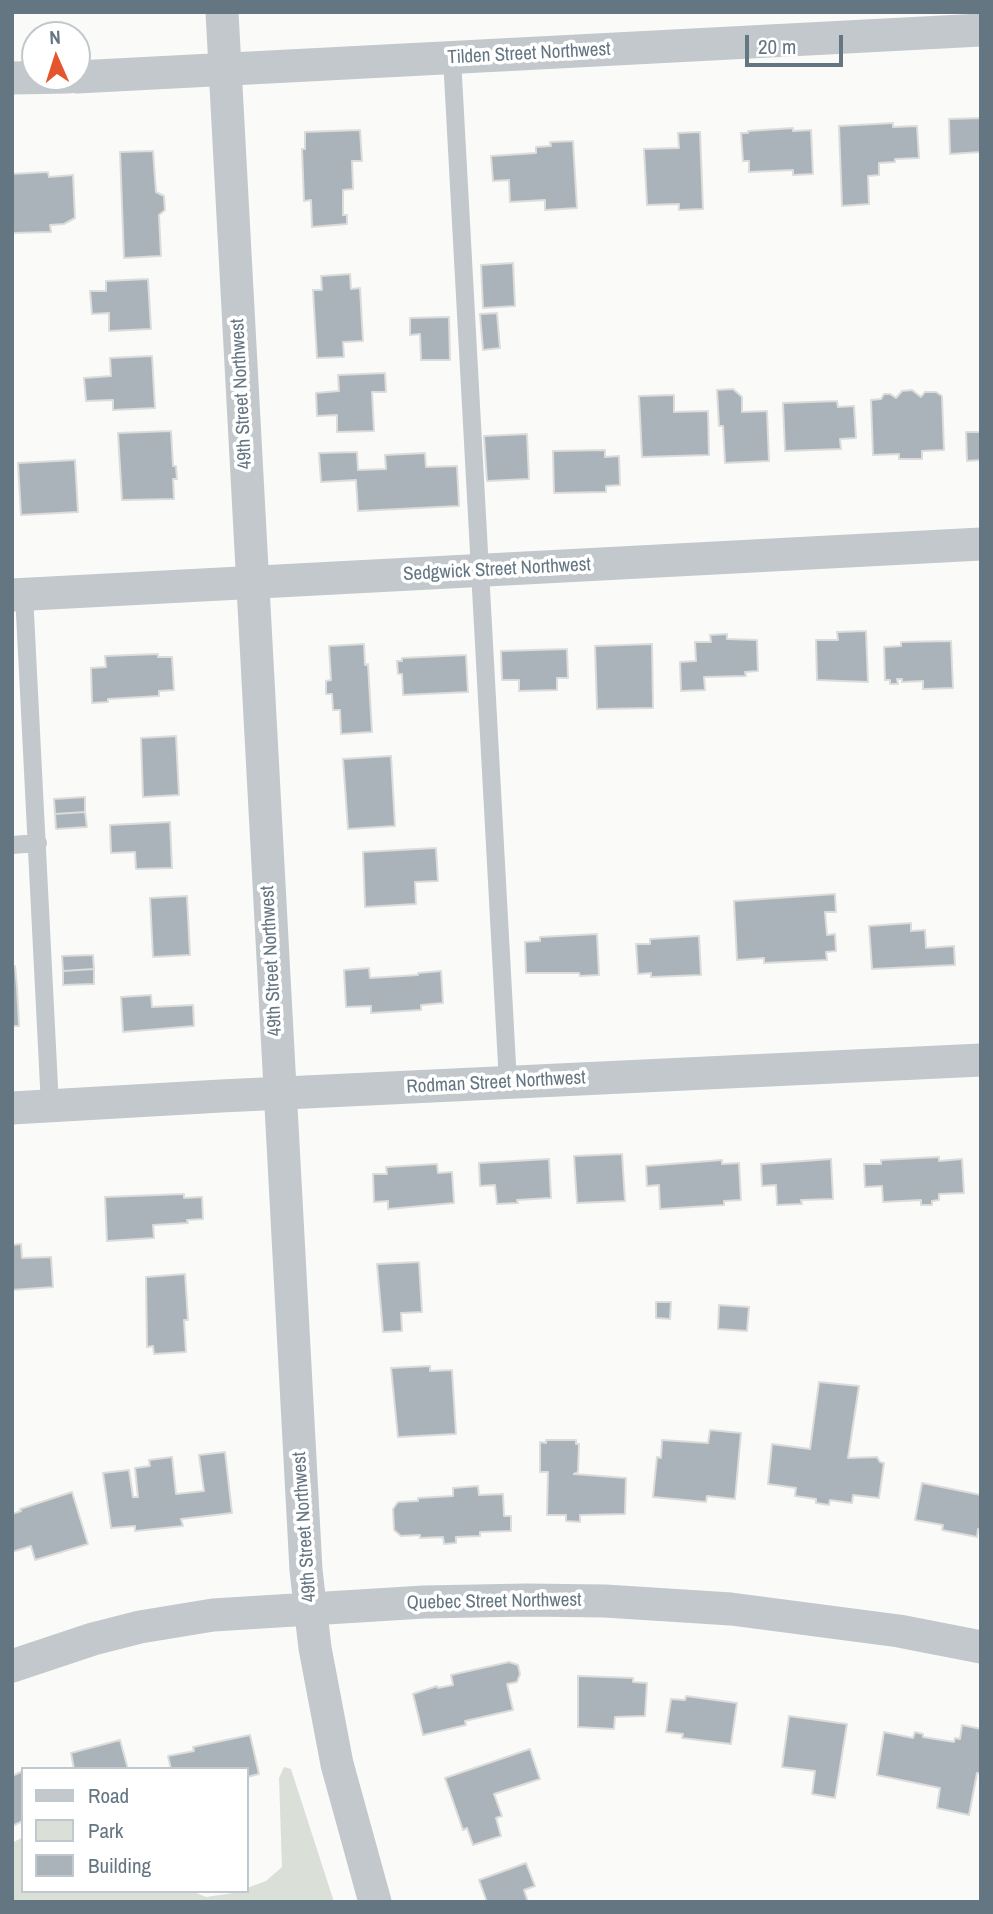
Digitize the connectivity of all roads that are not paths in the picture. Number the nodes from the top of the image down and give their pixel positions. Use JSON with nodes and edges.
{"nodes":[{"id":1,"x":222,"y":12,"type":"edge"},
{"id":2,"x":981,"y":30,"type":"edge"},
{"id":3,"x":452,"y":58,"type":"junction"},
{"id":4,"x":225,"y":70,"type":"junction"},
{"id":5,"x":91,"y":76,"type":"edge"},
{"id":6,"x":981,"y":544,"type":"edge"},
{"id":7,"x":479,"y":570,"type":"junction"},
{"id":8,"x":252,"y":582,"type":"junction"},
{"id":9,"x":18,"y":595,"type":"edge"},
{"id":10,"x":38,"y":843,"type":"junction"},
{"id":11,"x":12,"y":845,"type":"edge"},
{"id":12,"x":981,"y":1060,"type":"edge"},
{"id":13,"x":508,"y":1083,"type":"junction"},
{"id":14,"x":280,"y":1094,"type":"junction"},
{"id":15,"x":50,"y":1106,"type":"junction"},
{"id":16,"x":12,"y":1108,"type":"edge"},
{"id":17,"x":310,"y":1609,"type":"junction"},
{"id":18,"x":981,"y":1647,"type":"edge"},
{"id":19,"x":12,"y":1666,"type":"edge"},
{"id":20,"x":375,"y":1902,"type":"edge"}],
"edges":[{"from":1,"to":4,"type":"street","name":"49th Street Northwest"},
{"from":2,"to":3,"type":"street","name":"Tilden Street Northwest"},
{"from":3,"to":4,"type":"street","name":"Tilden Street Northwest"},
{"from":3,"to":7,"type":"lane"},
{"from":4,"to":5,"type":"street","name":"Tilden Street Northwest"},
{"from":4,"to":8,"type":"street","name":"49th Street Northwest"},
{"from":6,"to":7,"type":"street","name":"Sedgwick Street Northwest"},
{"from":7,"to":8,"type":"street","name":"Sedgwick Street Northwest"},
{"from":7,"to":13,"type":"lane"},
{"from":8,"to":9,"type":"street","name":"Sedgwick Street Northwest"},
{"from":8,"to":14,"type":"street","name":"49th Street Northwest"},
{"from":9,"to":10,"type":"lane"},
{"from":10,"to":11,"type":"lane"},
{"from":10,"to":15,"type":"lane"},
{"from":12,"to":13,"type":"street","name":"Rodman Street Northwest"},
{"from":13,"to":14,"type":"street","name":"Rodman Street Northwest"},
{"from":14,"to":15,"type":"street","name":"Rodman Street Northwest"},
{"from":14,"to":17,"type":"street","name":"49th Street Northwest"},
{"from":15,"to":16,"type":"street","name":"Rodman Street Northwest"},
{"from":17,"to":18,"type":"street","name":"Quebec Street Northwest"},
{"from":17,"to":19,"type":"street","name":"Quebec Street Northwest"},
{"from":17,"to":20,"type":"street","name":"49th Street Northwest"}]}
